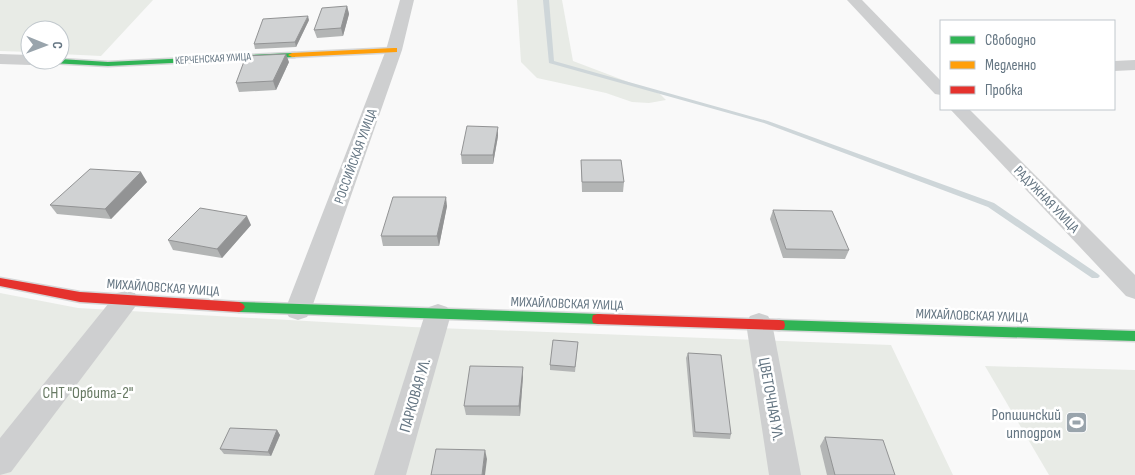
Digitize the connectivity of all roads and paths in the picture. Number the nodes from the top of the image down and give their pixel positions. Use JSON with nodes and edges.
{"nodes":[{"id":1,"x":407,"y":0,"type":"edge"},
{"id":2,"x":854,"y":0,"type":"edge"},
{"id":3,"x":394,"y":50,"type":"junction"},
{"id":4,"x":0,"y":58,"type":"edge"},
{"id":5,"x":20,"y":59,"type":"edge"},
{"id":6,"x":70,"y":62,"type":"edge"},
{"id":7,"x":1135,"y":65,"type":"edge"},
{"id":8,"x":1115,"y":66,"type":"edge"},
{"id":9,"x":923,"y":71,"type":"junction"},
{"id":10,"x":940,"y":71,"type":"edge"},
{"id":11,"x":940,"y":89,"type":"edge"},
{"id":12,"x":960,"y":110,"type":"edge"},
{"id":13,"x":0,"y":282,"type":"edge"},
{"id":14,"x":1135,"y":290,"type":"edge"},
{"id":15,"x":126,"y":300,"type":"junction"},
{"id":16,"x":298,"y":310,"type":"junction"},
{"id":17,"x":438,"y":314,"type":"junction"},
{"id":18,"x":759,"y":323,"type":"junction"},
{"id":19,"x":1135,"y":336,"type":"edge"},
{"id":20,"x":0,"y":462,"type":"edge"},
{"id":21,"x":390,"y":475,"type":"edge"},
{"id":22,"x":784,"y":475,"type":"edge"}],
"edges":[{"from":1,"to":3,"type":"street","name":"РОССИЙСКАЯ УЛИЦА"},
{"from":2,"to":9,"type":"street"},
{"from":3,"to":6,"type":"street","name":"КЕРЧЕНСКАЯ УЛИЦА"},
{"from":3,"to":16,"type":"street","name":"РОССИЙСКАЯ УЛИЦА"},
{"from":4,"to":5,"type":"street","name":"КЕРЧЕНСКАЯ УЛИЦА"},
{"from":7,"to":8,"type":"street"},
{"from":9,"to":10,"type":"street"},
{"from":9,"to":11,"type":"street"},
{"from":12,"to":14,"type":"street","name":"РАДУЖНАЯ УЛИЦА"},
{"from":13,"to":15,"type":"street","name":"МИХАЙЛОВСКАЯ УЛИЦА"},
{"from":15,"to":16,"type":"street","name":"МИХАЙЛОВСКАЯ УЛИЦА"},
{"from":15,"to":20,"type":"street"},
{"from":16,"to":17,"type":"street","name":"МИХАЙЛОВСКАЯ УЛИЦА"},
{"from":17,"to":18,"type":"street","name":"МИХАЙЛОВСКАЯ УЛИЦА"},
{"from":17,"to":21,"type":"street","name":"ПАРКОВАЯ УЛ."},
{"from":18,"to":19,"type":"street","name":"МИХАЙЛОВСКАЯ УЛИЦА"},
{"from":18,"to":22,"type":"street","name":"ЦВЕТОЧНАЯ УЛ."}]}
